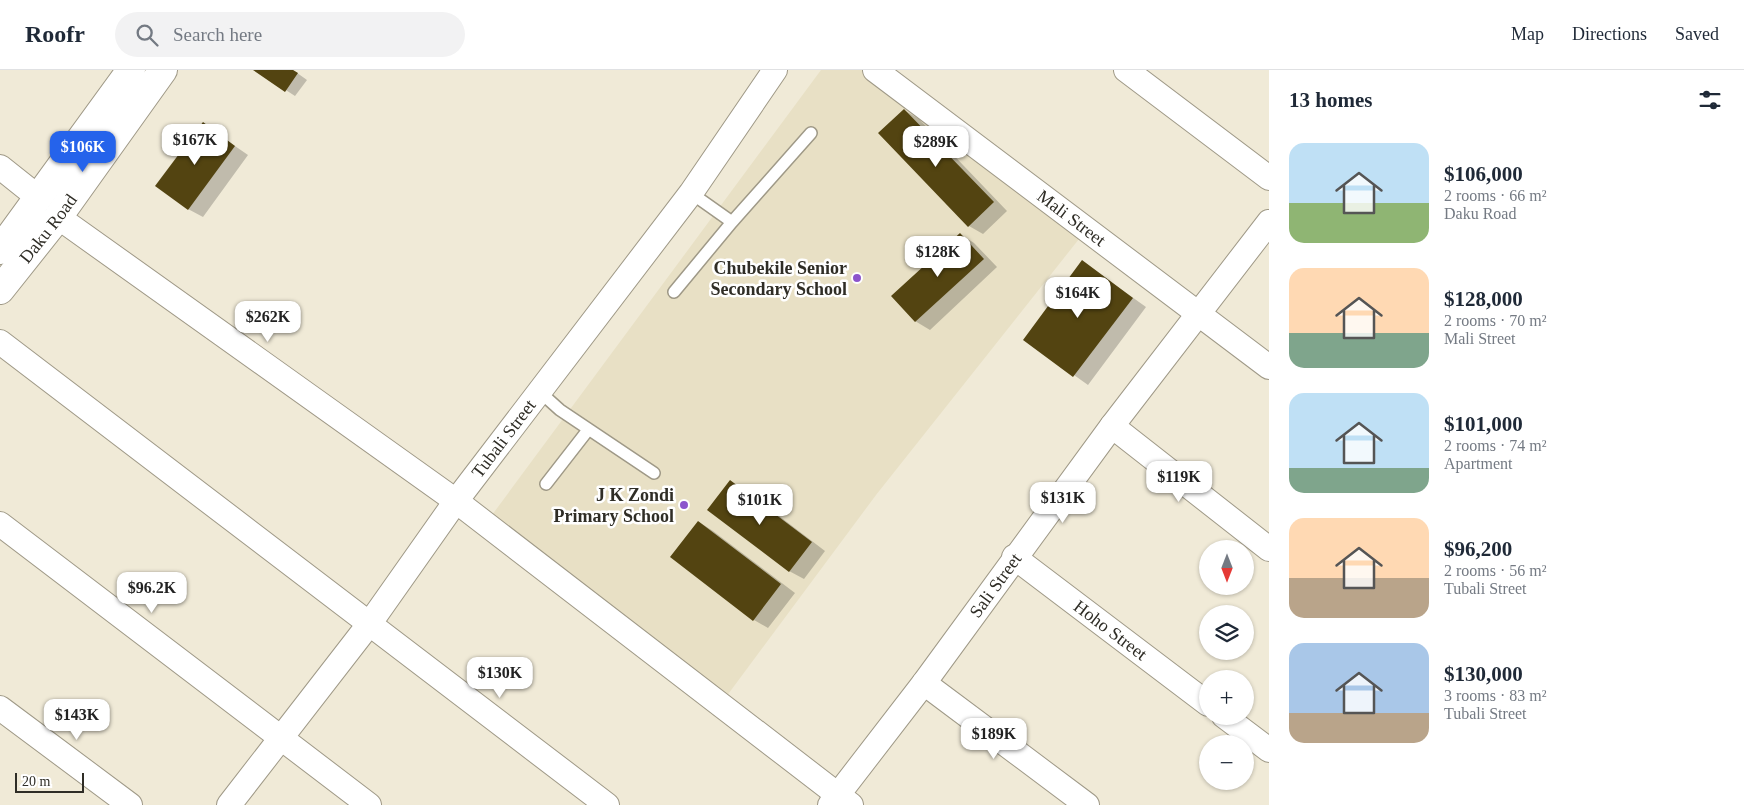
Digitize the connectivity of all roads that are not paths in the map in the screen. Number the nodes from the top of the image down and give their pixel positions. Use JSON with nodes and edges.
{"nodes":[{"id":1,"x":163,"y":70,"type":"edge"},
{"id":2,"x":775,"y":70,"type":"edge"},
{"id":3,"x":875,"y":70,"type":"edge"},
{"id":4,"x":1126,"y":70,"type":"edge"},
{"id":5,"x":129,"y":71,"type":"edge"},
{"id":6,"x":811,"y":133,"type":"dead end"},
{"id":7,"x":0,"y":167,"type":"edge"},
{"id":8,"x":1269,"y":178,"type":"edge"},
{"id":9,"x":691,"y":193,"type":"junction"},
{"id":10,"x":39,"y":198,"type":"junction"},
{"id":11,"x":58,"y":217,"type":"junction"},
{"id":12,"x":732,"y":222,"type":"junction"},
{"id":13,"x":1269,"y":222,"type":"edge"},
{"id":14,"x":0,"y":250,"type":"edge"},
{"id":15,"x":0,"y":290,"type":"edge"},
{"id":16,"x":674,"y":292,"type":"dead end"},
{"id":17,"x":1199,"y":313,"type":"junction"},
{"id":18,"x":0,"y":342,"type":"edge"},
{"id":19,"x":1269,"y":367,"type":"edge"},
{"id":20,"x":540,"y":392,"type":"junction"},
{"id":21,"x":1112,"y":426,"type":"junction"},
{"id":22,"x":588,"y":430,"type":"junction"},
{"id":23,"x":654,"y":473,"type":"dead end"},
{"id":24,"x":546,"y":484,"type":"dead end"},
{"id":25,"x":456,"y":501,"type":"junction"},
{"id":26,"x":0,"y":524,"type":"edge"},
{"id":27,"x":1269,"y":549,"type":"edge"},
{"id":28,"x":1014,"y":557,"type":"junction"},
{"id":29,"x":370,"y":623,"type":"junction"},
{"id":30,"x":924,"y":683,"type":"junction"},
{"id":31,"x":1199,"y":697,"type":"edge"},
{"id":32,"x":0,"y":708,"type":"edge"},
{"id":33,"x":1236,"y":725,"type":"edge"},
{"id":34,"x":281,"y":736,"type":"junction"},
{"id":35,"x":1269,"y":750,"type":"edge"},
{"id":36,"x":840,"y":802,"type":"edge"},
{"id":37,"x":130,"y":805,"type":"edge"},
{"id":38,"x":229,"y":805,"type":"edge"},
{"id":39,"x":369,"y":805,"type":"edge"},
{"id":40,"x":606,"y":805,"type":"edge"},
{"id":41,"x":1087,"y":805,"type":"edge"}],
"edges":[{"from":1,"to":11,"type":"street","name":"Daku Road"},
{"from":2,"to":9,"type":"street","name":"Tubali Street"},
{"from":3,"to":17,"type":"street","name":"Mali Street"},
{"from":4,"to":8,"type":"street"},
{"from":5,"to":10,"type":"street","name":"Daku Road"},
{"from":6,"to":12,"type":"lane"},
{"from":7,"to":10,"type":"street"},
{"from":9,"to":12,"type":"lane"},
{"from":9,"to":20,"type":"street","name":"Tubali Street"},
{"from":10,"to":14,"type":"street","name":"Daku Road"},
{"from":11,"to":15,"type":"street","name":"Daku Road"},
{"from":11,"to":25,"type":"street"},
{"from":12,"to":16,"type":"lane"},
{"from":13,"to":17,"type":"street","name":"Sali Street"},
{"from":17,"to":19,"type":"street","name":"Mali Street"},
{"from":17,"to":21,"type":"street","name":"Sali Street"},
{"from":18,"to":29,"type":"street"},
{"from":20,"to":22,"type":"lane"},
{"from":20,"to":25,"type":"street","name":"Tubali Street"},
{"from":21,"to":27,"type":"street"},
{"from":21,"to":28,"type":"street","name":"Sali Street"},
{"from":22,"to":23,"type":"lane"},
{"from":22,"to":24,"type":"lane"},
{"from":25,"to":29,"type":"street","name":"Tubali Street"},
{"from":25,"to":36,"type":"street"},
{"from":26,"to":34,"type":"street"},
{"from":28,"to":30,"type":"street","name":"Sali Street"},
{"from":28,"to":31,"type":"street","name":"Hoho Street"},
{"from":29,"to":34,"type":"street","name":"Tubali Street"},
{"from":29,"to":40,"type":"street"},
{"from":30,"to":36,"type":"street","name":"Sali Street"},
{"from":30,"to":41,"type":"street"},
{"from":32,"to":37,"type":"street"},
{"from":33,"to":35,"type":"street"},
{"from":34,"to":38,"type":"street","name":"Tubali Street"},
{"from":34,"to":39,"type":"street"}]}
